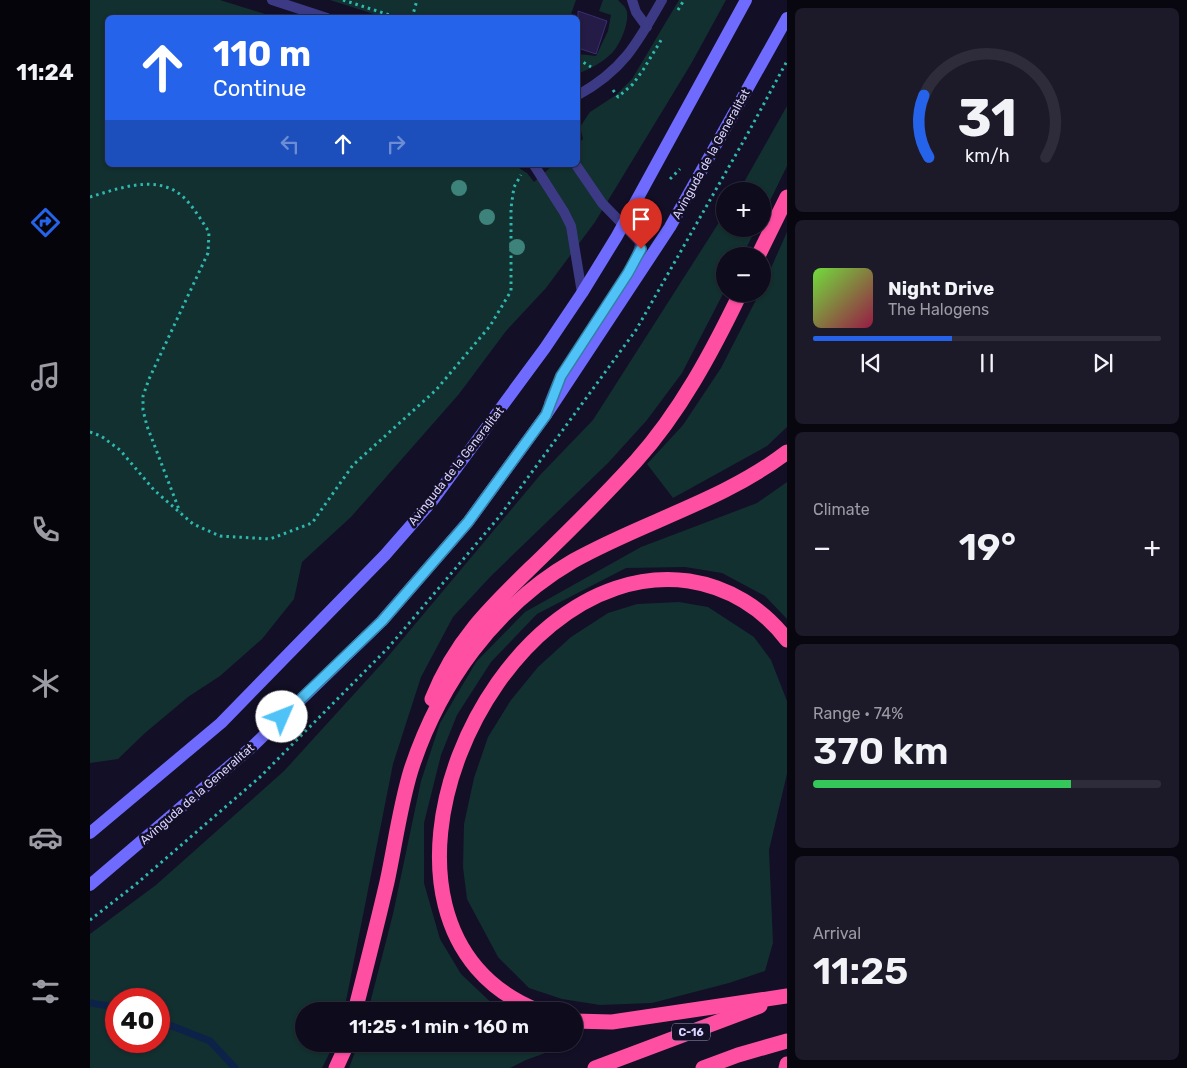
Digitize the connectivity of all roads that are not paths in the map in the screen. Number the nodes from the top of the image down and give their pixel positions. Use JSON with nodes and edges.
{"nodes":[{"id":1,"x":272,"y":0,"type":"edge"},
{"id":2,"x":632,"y":0,"type":"edge"},
{"id":3,"x":662,"y":0,"type":"edge"},
{"id":4,"x":746,"y":0,"type":"edge"},
{"id":5,"x":318,"y":15,"type":"edge"},
{"id":6,"x":787,"y":18,"type":"edge"},
{"id":7,"x":647,"y":27,"type":"junction"},
{"id":8,"x":580,"y":94,"type":"edge"},
{"id":9,"x":535,"y":167,"type":"edge"},
{"id":10,"x":577,"y":167,"type":"edge"},
{"id":11,"x":787,"y":197,"type":"edge"},
{"id":12,"x":623,"y":225,"type":"junction"},
{"id":13,"x":762,"y":247,"type":"edge"},
{"id":14,"x":582,"y":292,"type":"junction"},
{"id":15,"x":736,"y":302,"type":"edge"},
{"id":16,"x":546,"y":415,"type":"junction"},
{"id":17,"x":787,"y":452,"type":"edge"},
{"id":18,"x":787,"y":640,"type":"edge"},
{"id":19,"x":411,"y":771,"type":"junction"},
{"id":20,"x":90,"y":833,"type":"edge"},
{"id":21,"x":92,"y":882,"type":"edge"},
{"id":22,"x":787,"y":996,"type":"edge"},
{"id":23,"x":357,"y":1002,"type":"edge"},
{"id":24,"x":518,"y":1002,"type":"edge"},
{"id":25,"x":583,"y":1021,"type":"edge"},
{"id":26,"x":787,"y":1041,"type":"edge"},
{"id":27,"x":343,"y":1052,"type":"edge"},
{"id":28,"x":738,"y":1055,"type":"junction"},
{"id":29,"x":787,"y":1064,"type":"edge"},
{"id":30,"x":336,"y":1068,"type":"edge"},
{"id":31,"x":595,"y":1068,"type":"edge"},
{"id":32,"x":703,"y":1068,"type":"edge"},
{"id":33,"x":713,"y":1068,"type":"edge"},
{"id":34,"x":786,"y":1068,"type":"edge"}],
"edges":[{"from":1,"to":5,"type":"lane"},
{"from":2,"to":7,"type":"lane"},
{"from":3,"to":7,"type":"lane"},
{"from":4,"to":12,"type":"street","name":"Avinguda de la Generalitat"},
{"from":6,"to":16,"type":"street","name":"Avinguda de la Generalitat"},
{"from":7,"to":8,"type":"lane"},
{"from":9,"to":14,"type":"lane"},
{"from":10,"to":12,"type":"lane"},
{"from":11,"to":13,"type":"highway"},
{"from":12,"to":14,"type":"street","name":"Avinguda de la Generalitat"},
{"from":12,"to":16,"type":"lane"},
{"from":14,"to":20,"type":"street","name":"Avinguda de la Generalitat"},
{"from":15,"to":19,"type":"highway"},
{"from":16,"to":21,"type":"street","name":"Avinguda de la Generalitat"},
{"from":17,"to":19,"type":"highway"},
{"from":18,"to":24,"type":"highway"},
{"from":19,"to":23,"type":"highway"},
{"from":22,"to":25,"type":"highway"},
{"from":22,"to":31,"type":"highway","number":"C-16"},
{"from":26,"to":28,"type":"highway"},
{"from":27,"to":30,"type":"highway"},
{"from":28,"to":32,"type":"highway"},
{"from":28,"to":33,"type":"highway"},
{"from":29,"to":34,"type":"highway"}]}
